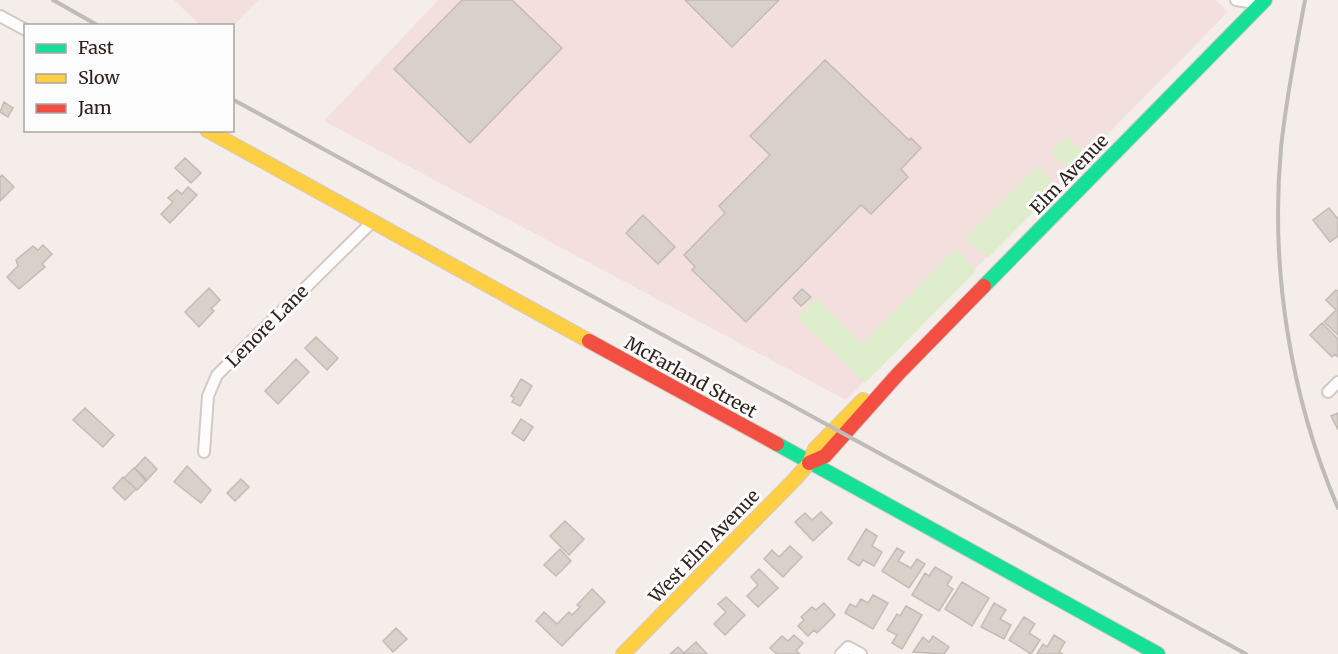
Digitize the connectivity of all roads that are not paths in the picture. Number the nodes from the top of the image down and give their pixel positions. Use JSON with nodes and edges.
{"nodes":[{"id":1,"x":1236,"y":0,"type":"edge"},
{"id":2,"x":1263,"y":1,"type":"edge"},
{"id":3,"x":0,"y":16,"type":"edge"},
{"id":4,"x":24,"y":29,"type":"edge"},
{"id":5,"x":211,"y":132,"type":"edge"},
{"id":6,"x":373,"y":221,"type":"junction"},
{"id":7,"x":1338,"y":382,"type":"edge"},
{"id":8,"x":1328,"y":392,"type":"dead end"},
{"id":9,"x":839,"y":432,"type":"joint"},
{"id":10,"x":204,"y":452,"type":"dead end"},
{"id":11,"x":809,"y":463,"type":"junction"},
{"id":12,"x":844,"y":650,"type":"edge"},
{"id":13,"x":623,"y":654,"type":"edge"},
{"id":14,"x":861,"y":654,"type":"edge"},
{"id":15,"x":1158,"y":654,"type":"edge"}],
"edges":[{"from":1,"to":2,"type":"street"},
{"from":2,"to":9,"type":"street","name":"Elm Avenue"},
{"from":3,"to":4,"type":"street"},
{"from":5,"to":6,"type":"street","name":"McFarland Street"},
{"from":6,"to":10,"type":"street","name":"Lenore Lane"},
{"from":6,"to":11,"type":"street","name":"McFarland Street"},
{"from":7,"to":8,"type":"street"},
{"from":9,"to":11,"type":"street","name":"West Elm Avenue"},
{"from":11,"to":13,"type":"street","name":"West Elm Avenue"},
{"from":11,"to":15,"type":"street","name":"McFarland Street"},
{"from":12,"to":14,"type":"street"}]}
